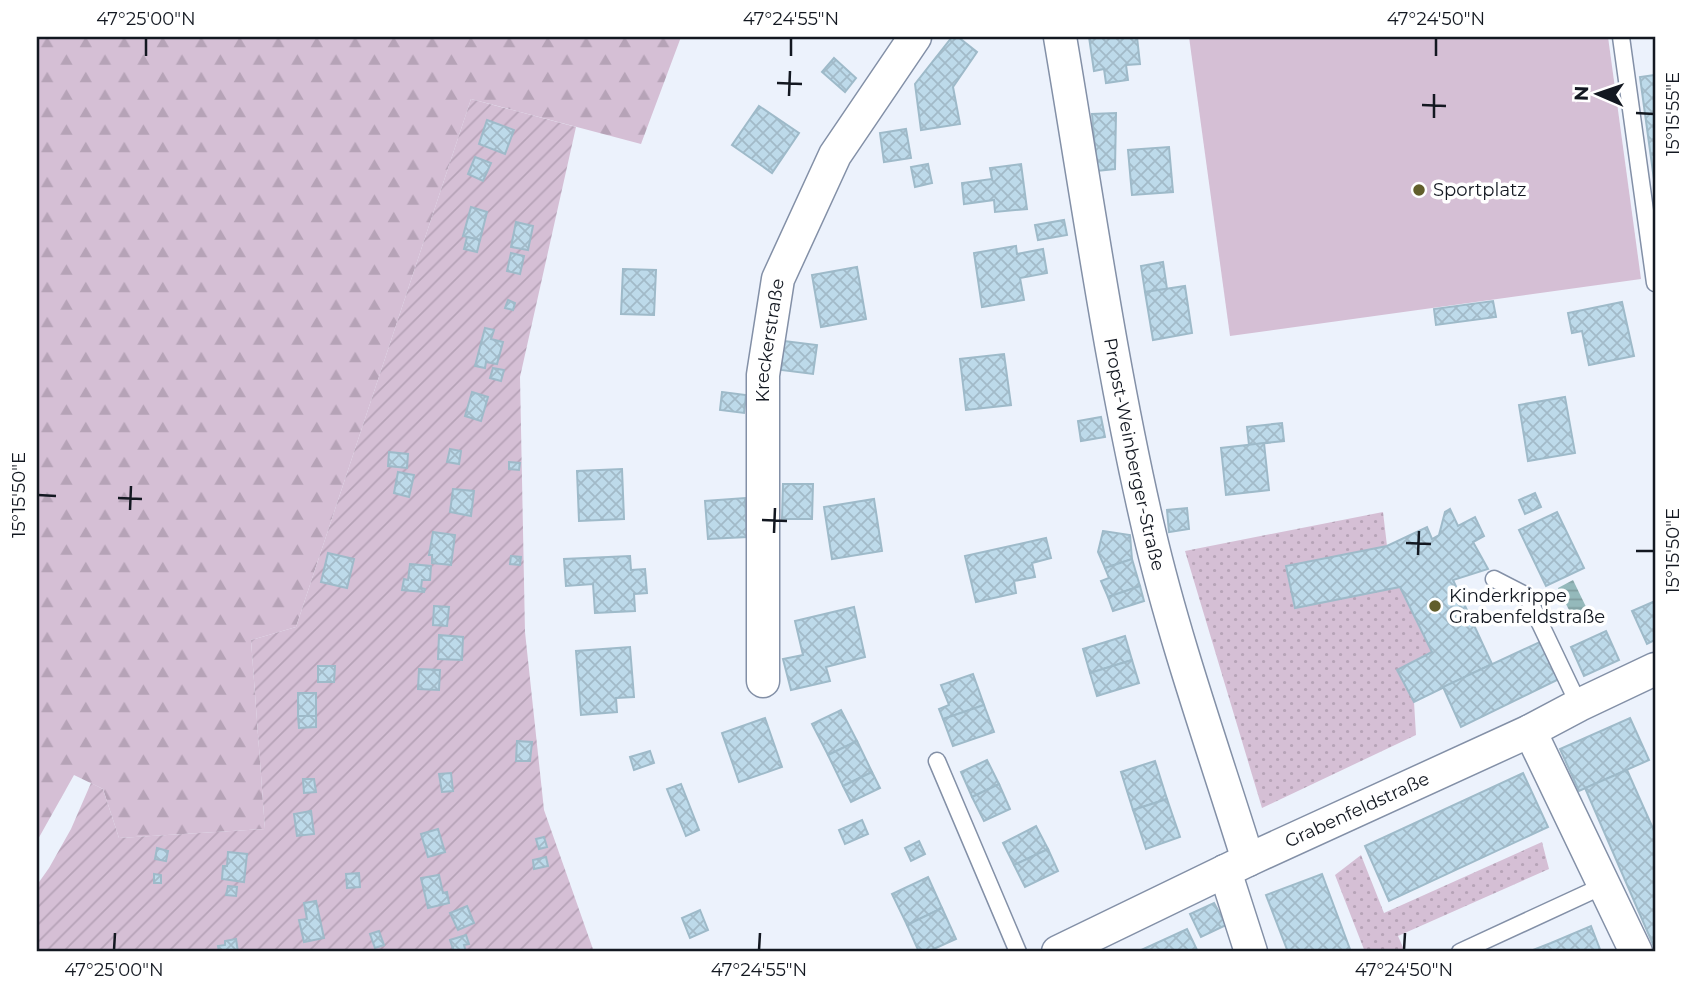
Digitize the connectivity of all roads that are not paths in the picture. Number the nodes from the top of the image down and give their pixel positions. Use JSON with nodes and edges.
{"nodes":[{"id":1,"x":915,"y":37,"type":"edge"},
{"id":2,"x":1060,"y":37,"type":"edge"},
{"id":3,"x":1621,"y":37,"type":"edge"},
{"id":4,"x":1655,"y":284,"type":"edge"},
{"id":5,"x":1494,"y":579,"type":"dead end"},
{"id":6,"x":1655,"y":669,"type":"edge"},
{"id":7,"x":763,"y":681,"type":"dead end"},
{"id":8,"x":1579,"y":705,"type":"junction"},
{"id":9,"x":1530,"y":732,"type":"junction"},
{"id":10,"x":937,"y":761,"type":"dead end"},
{"id":11,"x":1236,"y":866,"type":"junction"},
{"id":12,"x":1605,"y":885,"type":"junction"},
{"id":13,"x":1018,"y":952,"type":"edge"},
{"id":14,"x":1058,"y":952,"type":"edge"},
{"id":15,"x":1251,"y":952,"type":"edge"},
{"id":16,"x":1460,"y":952,"type":"edge"},
{"id":17,"x":1636,"y":952,"type":"edge"}],
"edges":[{"from":1,"to":7,"type":"street","name":"Kreckerstraße"},
{"from":2,"to":11,"type":"street","name":"Propst-Weinberger-Straße"},
{"from":3,"to":4,"type":"lane"},
{"from":5,"to":8,"type":"lane"},
{"from":6,"to":8,"type":"street","name":"Grabenfeldstraße"},
{"from":8,"to":9,"type":"street","name":"Grabenfeldstraße"},
{"from":9,"to":11,"type":"street","name":"Grabenfeldstraße"},
{"from":9,"to":12,"type":"street"},
{"from":10,"to":13,"type":"lane"},
{"from":11,"to":14,"type":"street","name":"Grabenfeldstraße"},
{"from":11,"to":15,"type":"street","name":"Propst-Weinberger-Straße"},
{"from":12,"to":16,"type":"lane"},
{"from":12,"to":17,"type":"street"}]}
